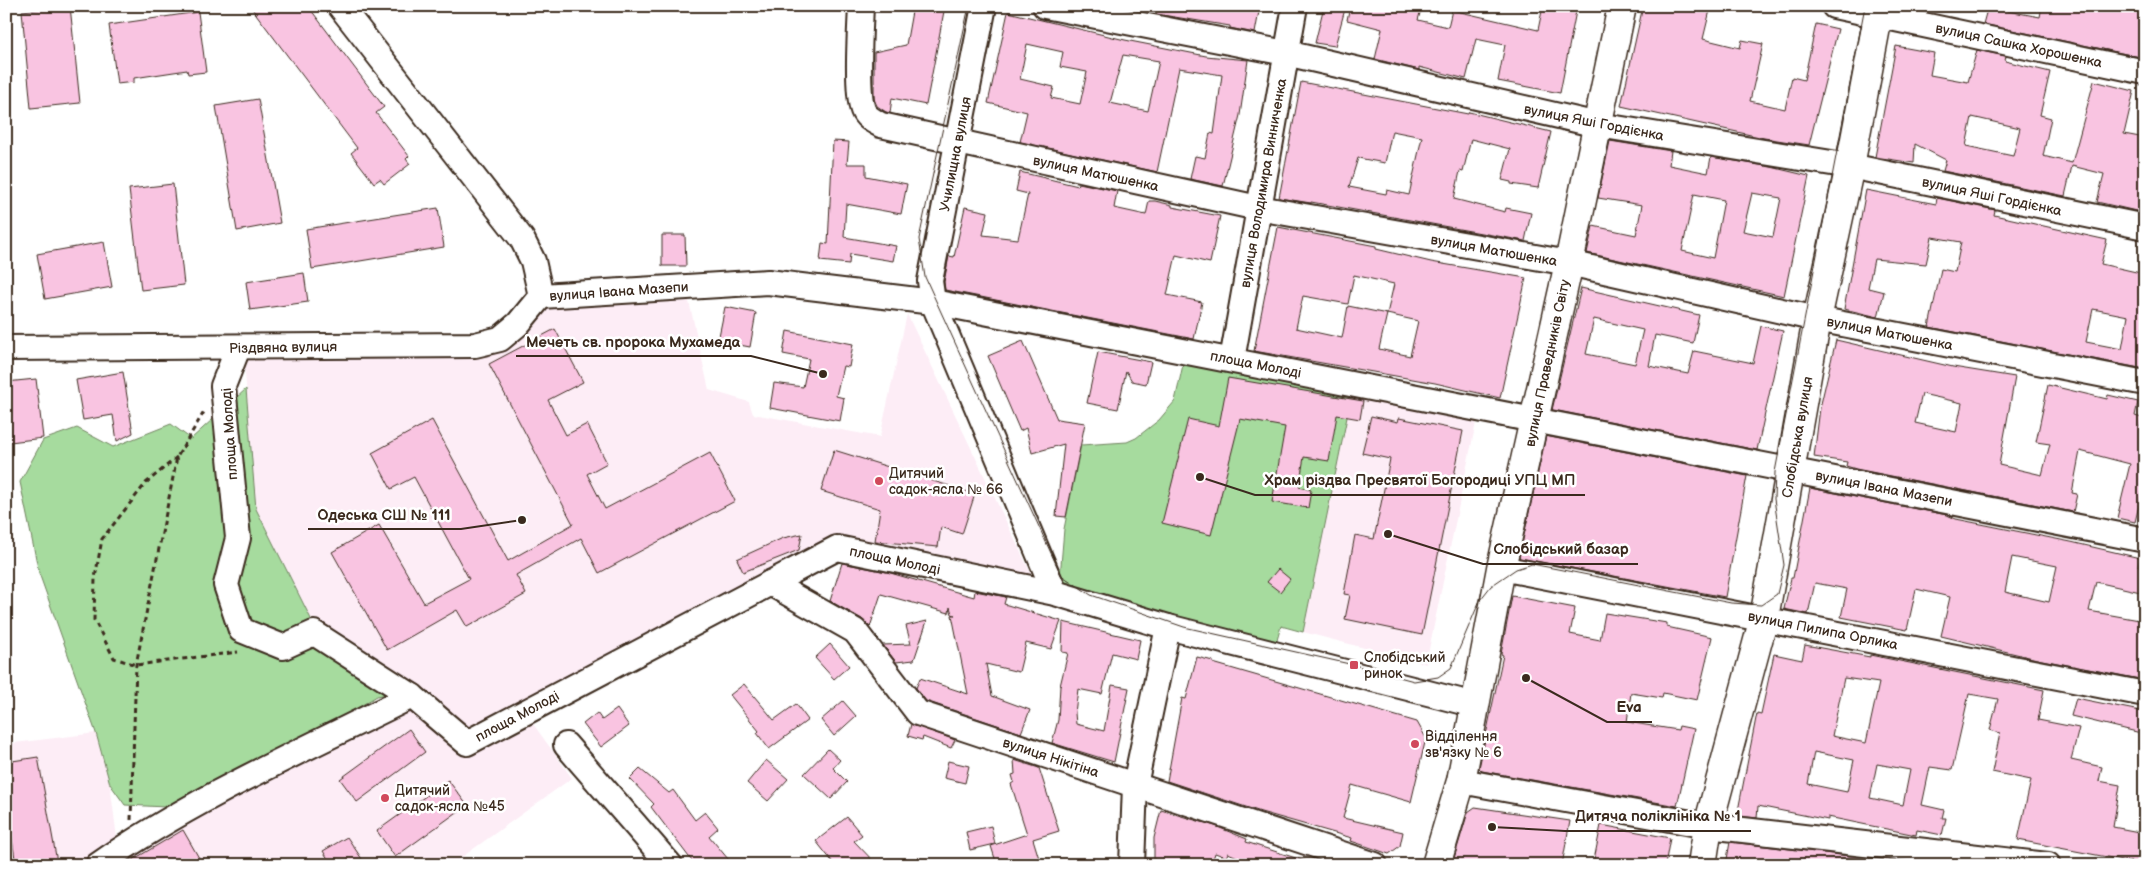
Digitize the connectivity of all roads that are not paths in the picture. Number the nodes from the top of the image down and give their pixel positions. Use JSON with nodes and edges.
{"nodes":[{"id":1,"x":340,"y":6,"type":"edge"},
{"id":2,"x":861,"y":6,"type":"edge"},
{"id":3,"x":984,"y":6,"type":"edge"},
{"id":4,"x":1045,"y":6,"type":"edge"},
{"id":5,"x":1295,"y":6,"type":"edge"},
{"id":6,"x":1622,"y":6,"type":"edge"},
{"id":7,"x":1834,"y":6,"type":"edge"},
{"id":8,"x":1879,"y":11,"type":"edge"},
{"id":9,"x":1286,"y":54,"type":"junction"},
{"id":10,"x":2145,"y":72,"type":"edge"},
{"id":11,"x":1598,"y":125,"type":"junction"},
{"id":12,"x":956,"y":143,"type":"junction"},
{"id":13,"x":1850,"y":166,"type":"junction"},
{"id":14,"x":1258,"y":208,"type":"junction"},
{"id":15,"x":2145,"y":227,"type":"edge"},
{"id":16,"x":1569,"y":263,"type":"junction"},
{"id":17,"x":540,"y":296,"type":"junction"},
{"id":18,"x":933,"y":302,"type":"junction"},
{"id":19,"x":1817,"y":319,"type":"junction"},
{"id":20,"x":6,"y":348,"type":"edge"},
{"id":21,"x":238,"y":348,"type":"junction"},
{"id":22,"x":1232,"y":360,"type":"junction"},
{"id":23,"x":2145,"y":383,"type":"edge"},
{"id":24,"x":1535,"y":419,"type":"junction"},
{"id":25,"x":1792,"y":470,"type":"junction"},
{"id":26,"x":2145,"y":540,"type":"edge"},
{"id":27,"x":1501,"y":568,"type":"junction"},
{"id":28,"x":770,"y":583,"type":"junction"},
{"id":29,"x":1055,"y":593,"type":"junction"},
{"id":30,"x":1764,"y":618,"type":"junction"},
{"id":31,"x":1168,"y":627,"type":"junction"},
{"id":32,"x":2145,"y":694,"type":"edge"},
{"id":33,"x":412,"y":696,"type":"junction"},
{"id":34,"x":1475,"y":705,"type":"junction"},
{"id":35,"x":566,"y":745,"type":"dead end"},
{"id":36,"x":1461,"y":780,"type":"junction"},
{"id":37,"x":1135,"y":785,"type":"junction"},
{"id":38,"x":1708,"y":826,"type":"junction"},
{"id":39,"x":98,"y":865,"type":"edge"},
{"id":40,"x":670,"y":865,"type":"edge"},
{"id":41,"x":1132,"y":865,"type":"edge"},
{"id":42,"x":1374,"y":865,"type":"edge"},
{"id":43,"x":1436,"y":865,"type":"edge"},
{"id":44,"x":1702,"y":865,"type":"edge"},
{"id":45,"x":2048,"y":865,"type":"edge"}],
"edges":[{"from":1,"to":17,"type":"street","name":"вулиця Івана Мазепи"},
{"from":2,"to":12,"type":"street","name":"вулиця Матюшенка"},
{"from":3,"to":12,"type":"street","name":"Училищна вулиця"},
{"from":4,"to":9,"type":"street","name":"вулиця Яші Гордієнка"},
{"from":5,"to":9,"type":"street","name":"вулиця Володимира Винниченка"},
{"from":6,"to":11,"type":"main road","name":"вулиця Праведників Світу"},
{"from":7,"to":8,"type":"street","name":"вулиця Сашка Хорошенка"},
{"from":8,"to":10,"type":"street","name":"вулиця Сашка Хорошенка"},
{"from":8,"to":13,"type":"main road","name":"Слобідська вулиця"},
{"from":9,"to":11,"type":"street","name":"вулиця Яші Гордієнка"},
{"from":9,"to":14,"type":"street","name":"вулиця Володимира Винниченка"},
{"from":11,"to":13,"type":"street","name":"вулиця Яші Гордієнка"},
{"from":11,"to":16,"type":"main road","name":"вулиця Праведників Світу"},
{"from":12,"to":14,"type":"street","name":"вулиця Матюшенка"},
{"from":12,"to":18,"type":"street","name":"Училищна вулиця"},
{"from":13,"to":15,"type":"street","name":"вулиця Яші Гордієнка"},
{"from":13,"to":19,"type":"main road","name":"Слобідська вулиця"},
{"from":14,"to":16,"type":"street","name":"вулиця Матюшенка"},
{"from":14,"to":22,"type":"street","name":"вулиця Володимира Винниченка"},
{"from":16,"to":19,"type":"street","name":"вулиця Матюшенка"},
{"from":16,"to":24,"type":"main road","name":"вулиця Праведників Світу"},
{"from":17,"to":18,"type":"street","name":"вулиця Івана Мазепи"},
{"from":17,"to":21,"type":"street","name":"Різдвяна вулиця"},
{"from":18,"to":22,"type":"street","name":"площа Молоді"},
{"from":18,"to":29,"type":"street"},
{"from":19,"to":23,"type":"street","name":"вулиця Матюшенка"},
{"from":19,"to":25,"type":"main road","name":"Слобідська вулиця"},
{"from":20,"to":21,"type":"street","name":"Різдвяна вулиця"},
{"from":21,"to":33,"type":"street","name":"площа Молоді"},
{"from":22,"to":24,"type":"street","name":"площа Молоді"},
{"from":24,"to":25,"type":"street","name":"вулиця Івана Мазепи"},
{"from":24,"to":27,"type":"main road","name":"вулиця Праведників Світу"},
{"from":25,"to":26,"type":"street","name":"вулиця Івана Мазепи"},
{"from":25,"to":30,"type":"main road","name":"Слобідська вулиця"},
{"from":27,"to":30,"type":"street","name":"вулиця Пилипа Орлика"},
{"from":27,"to":34,"type":"main road","name":"вулиця Праведників Світу"},
{"from":28,"to":29,"type":"street","name":"площа Молоді"},
{"from":28,"to":33,"type":"street","name":"площа Молоді"},
{"from":28,"to":37,"type":"street","name":"вулиця Нікітіна"},
{"from":29,"to":31,"type":"street","name":"площа Молоді"},
{"from":30,"to":32,"type":"street","name":"вулиця Пилипа Орлика"},
{"from":30,"to":38,"type":"main road","name":"Слобідська вулиця"},
{"from":31,"to":34,"type":"street","name":"площа Молоді"},
{"from":31,"to":37,"type":"street"},
{"from":33,"to":39,"type":"street"},
{"from":34,"to":36,"type":"main road","name":"вулиця Праведників Світу"},
{"from":35,"to":40,"type":"street"},
{"from":36,"to":38,"type":"street"},
{"from":36,"to":43,"type":"main road","name":"вулиця Праведників Світу"},
{"from":37,"to":41,"type":"street"},
{"from":37,"to":42,"type":"street","name":"вулиця Нікітіна"},
{"from":38,"to":44,"type":"main road","name":"Слобідська вулиця"},
{"from":38,"to":45,"type":"street"}]}
